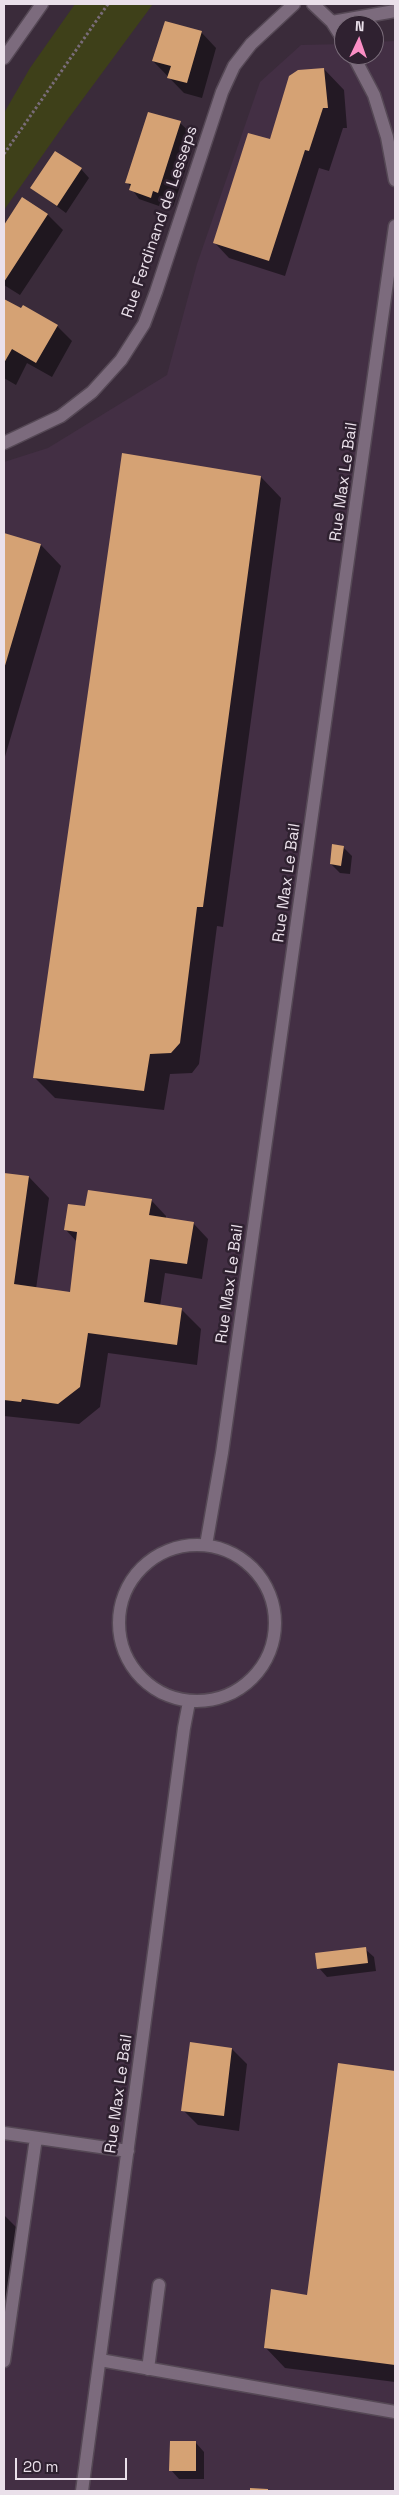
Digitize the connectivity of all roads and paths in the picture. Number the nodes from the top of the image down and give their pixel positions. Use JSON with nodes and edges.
{"nodes":[{"id":1,"x":42,"y":4,"type":"edge"},
{"id":2,"x":108,"y":4,"type":"edge"},
{"id":3,"x":294,"y":4,"type":"edge"},
{"id":4,"x":313,"y":4,"type":"edge"},
{"id":5,"x":395,"y":11,"type":"edge"},
{"id":6,"x":332,"y":22,"type":"junction"},
{"id":7,"x":334,"y":25,"type":"edge"},
{"id":8,"x":4,"y":58,"type":"edge"},
{"id":9,"x":358,"y":65,"type":"edge"},
{"id":10,"x":4,"y":154,"type":"edge"},
{"id":11,"x":395,"y":180,"type":"edge"},
{"id":12,"x":395,"y":226,"type":"edge"},
{"id":13,"x":4,"y":443,"type":"edge"},
{"id":14,"x":206,"y":1545,"type":"junction"},
{"id":15,"x":189,"y":1702,"type":"junction"},
{"id":16,"x":4,"y":2133,"type":"edge"},
{"id":17,"x":36,"y":2138,"type":"junction"},
{"id":18,"x":128,"y":2151,"type":"junction"},
{"id":19,"x":159,"y":2286,"type":"dead end"},
{"id":20,"x":100,"y":2360,"type":"junction"},
{"id":21,"x":4,"y":2361,"type":"edge"},
{"id":22,"x":148,"y":2368,"type":"junction"},
{"id":23,"x":395,"y":2412,"type":"edge"},
{"id":24,"x":82,"y":2491,"type":"edge"}],
"edges":[{"from":1,"to":8,"type":"street"},
{"from":2,"to":10,"type":"path"},
{"from":3,"to":13,"type":"street","name":"Rue Ferdinand de Lesseps"},
{"from":4,"to":6,"type":"street"},
{"from":5,"to":6,"type":"street"},
{"from":6,"to":7,"type":"street"},
{"from":9,"to":11,"type":"street"},
{"from":12,"to":14,"type":"street","name":"Rue Max Le Bail"},
{"from":14,"to":15,"type":"street"},
{"from":14,"to":15,"type":"street"},
{"from":15,"to":18,"type":"street","name":"Rue Max Le Bail"},
{"from":16,"to":17,"type":"street"},
{"from":17,"to":18,"type":"street"},
{"from":17,"to":21,"type":"street"},
{"from":18,"to":20,"type":"street","name":"Rue Max Le Bail"},
{"from":19,"to":22,"type":"street"},
{"from":20,"to":22,"type":"street"},
{"from":20,"to":24,"type":"street","name":"Rue Max Le Bail"},
{"from":22,"to":23,"type":"street"}]}
